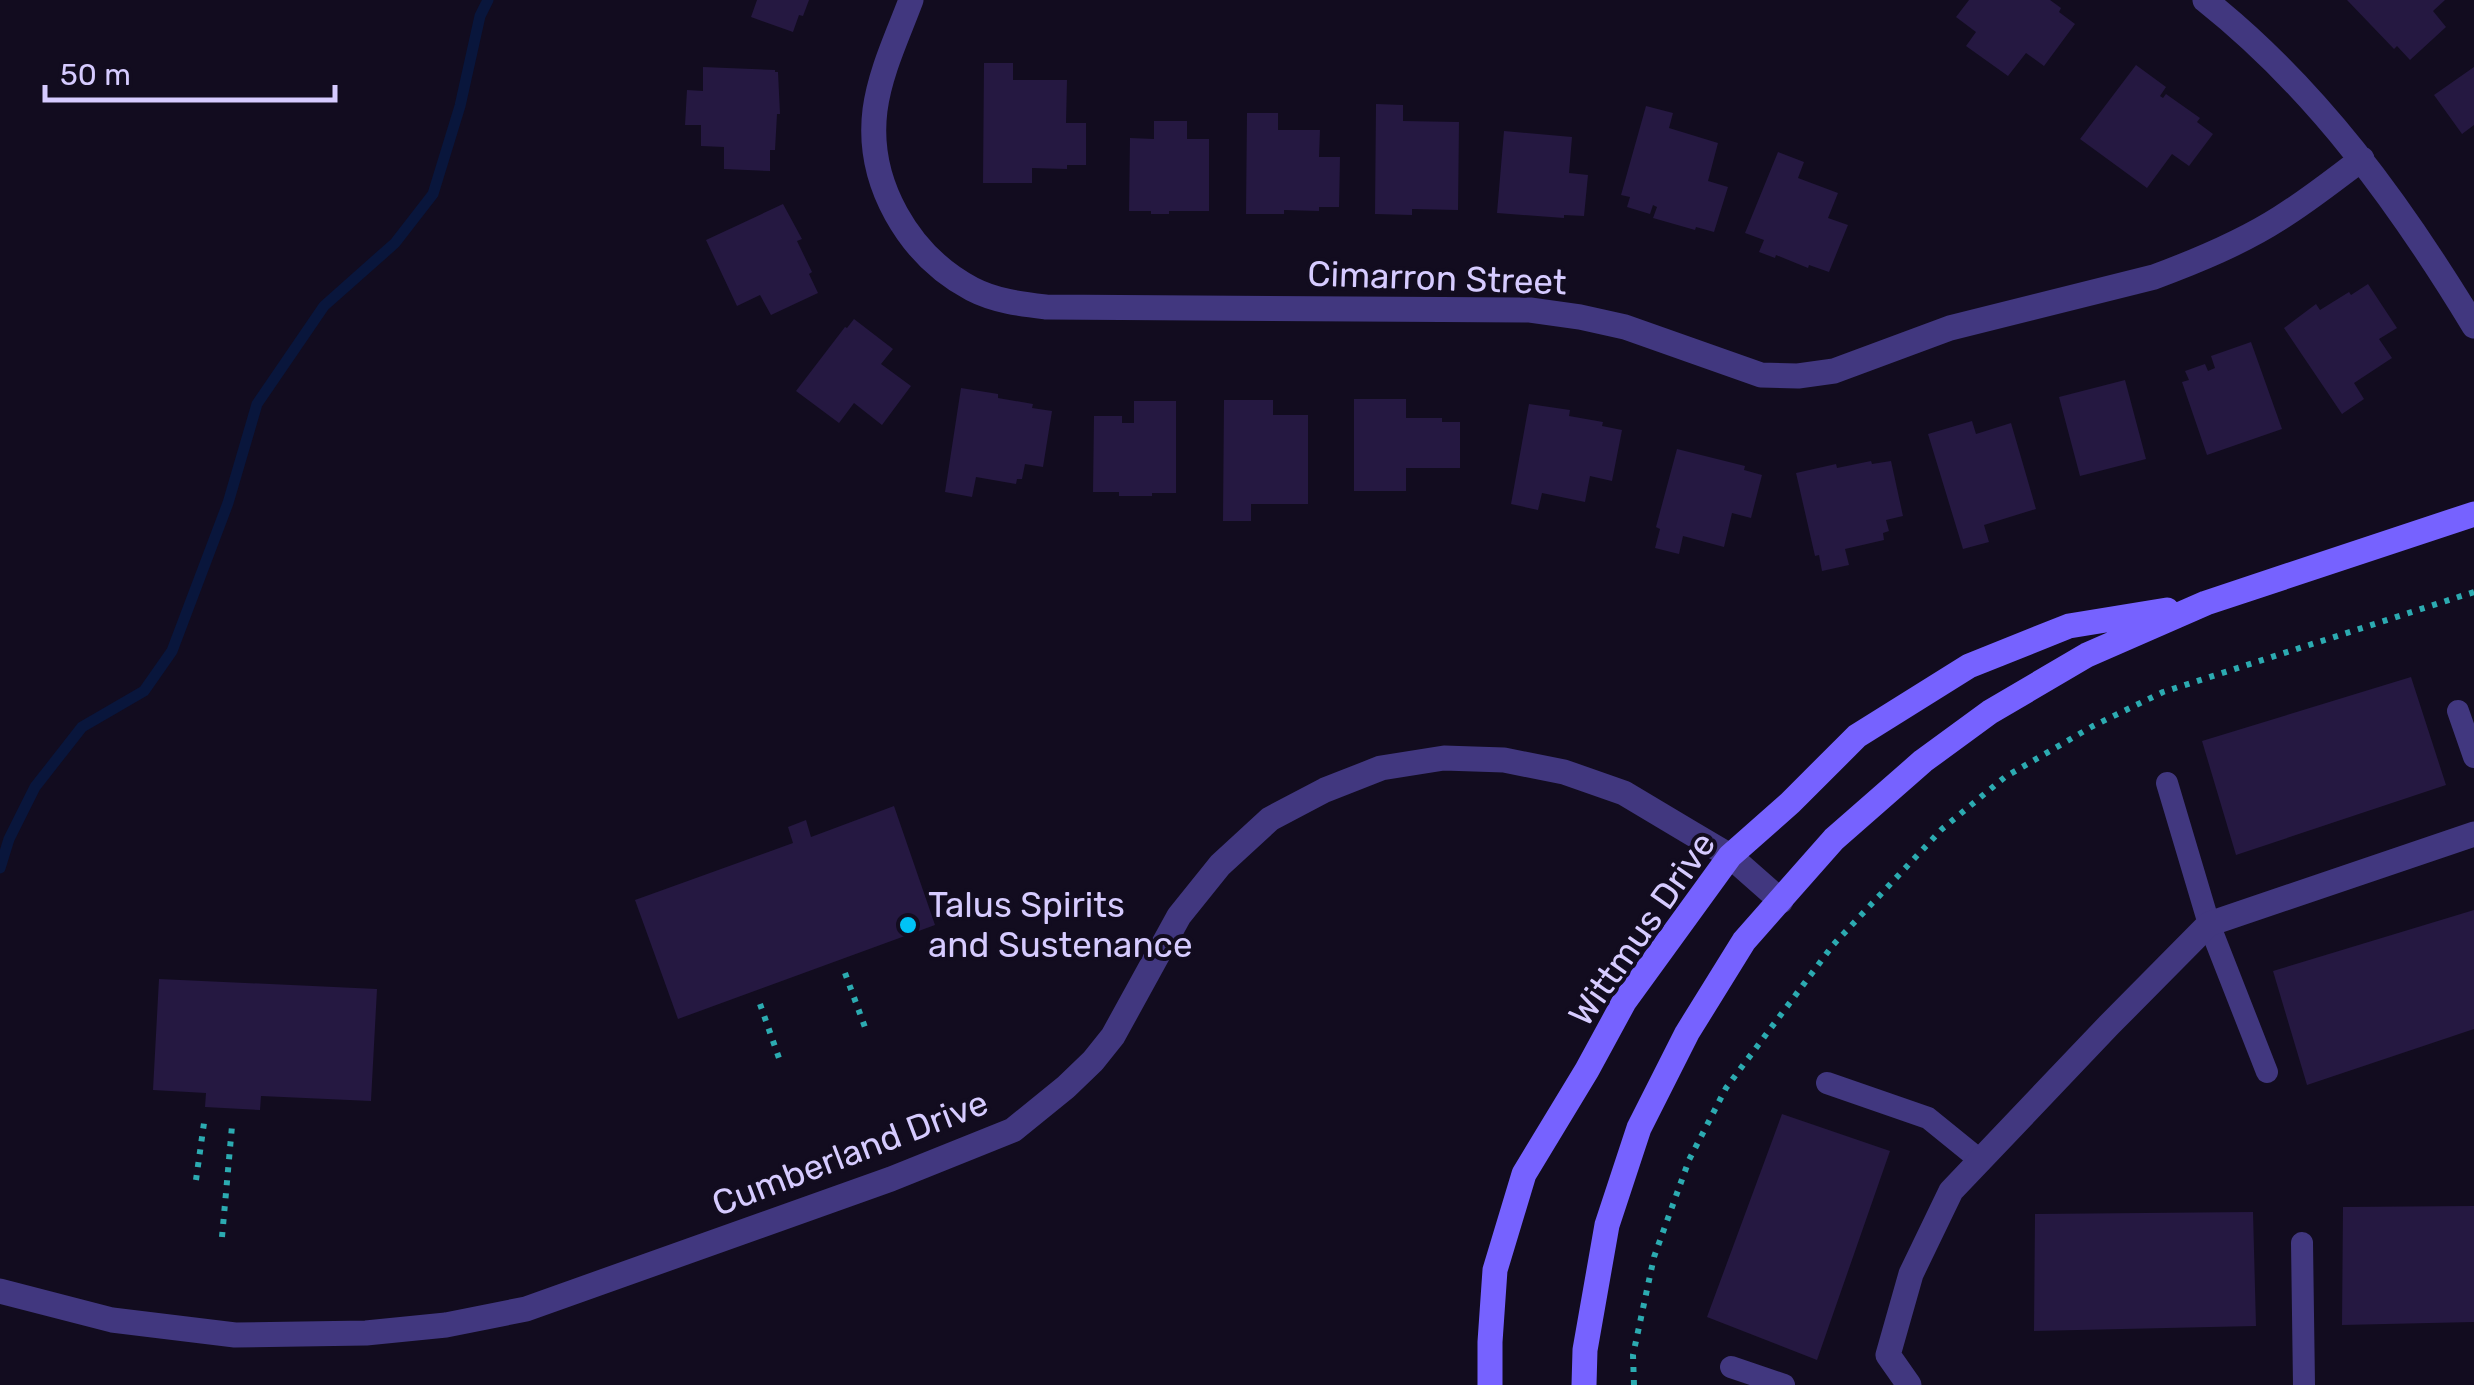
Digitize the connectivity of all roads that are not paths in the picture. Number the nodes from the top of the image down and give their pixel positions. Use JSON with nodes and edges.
{"nodes":[{"id":1,"x":911,"y":0,"type":"edge"},
{"id":2,"x":2205,"y":0,"type":"edge"},
{"id":3,"x":2362,"y":159,"type":"junction"},
{"id":4,"x":2474,"y":326,"type":"edge"},
{"id":5,"x":2474,"y":514,"type":"edge"},
{"id":6,"x":2206,"y":603,"type":"junction"},
{"id":7,"x":2458,"y":711,"type":"dead end"},
{"id":8,"x":2474,"y":757,"type":"edge"},
{"id":9,"x":2167,"y":783,"type":"dead end"},
{"id":10,"x":2474,"y":834,"type":"edge"},
{"id":11,"x":1730,"y":856,"type":"junction"},
{"id":12,"x":1782,"y":901,"type":"junction"},
{"id":13,"x":2210,"y":924,"type":"junction"},
{"id":14,"x":2267,"y":1072,"type":"dead end"},
{"id":15,"x":1827,"y":1083,"type":"dead end"},
{"id":16,"x":1981,"y":1161,"type":"junction"},
{"id":17,"x":2302,"y":1243,"type":"dead end"},
{"id":18,"x":0,"y":1291,"type":"edge"},
{"id":19,"x":1731,"y":1367,"type":"dead end"},
{"id":20,"x":1900,"y":1381,"type":"edge"},
{"id":21,"x":1490,"y":1385,"type":"edge"},
{"id":22,"x":1584,"y":1385,"type":"edge"},
{"id":23,"x":1784,"y":1385,"type":"edge"},
{"id":24,"x":2304,"y":1385,"type":"edge"}],
"edges":[{"from":1,"to":3,"type":"street","name":"Cimarron Street"},
{"from":2,"to":3,"type":"street"},
{"from":3,"to":4,"type":"street"},
{"from":5,"to":6,"type":"street","name":"Wittmus Drive"},
{"from":6,"to":11,"type":"street","name":"Wittmus Drive"},
{"from":6,"to":12,"type":"street","name":"Wittmus Drive"},
{"from":7,"to":8,"type":"lane"},
{"from":9,"to":13,"type":"lane"},
{"from":10,"to":13,"type":"street"},
{"from":11,"to":12,"type":"street","name":"Cumberland Drive"},
{"from":11,"to":18,"type":"street","name":"Cumberland Drive"},
{"from":11,"to":21,"type":"street","name":"Wittmus Drive"},
{"from":12,"to":22,"type":"street","name":"Wittmus Drive"},
{"from":13,"to":14,"type":"lane"},
{"from":13,"to":16,"type":"street"},
{"from":15,"to":16,"type":"lane"},
{"from":16,"to":20,"type":"street"},
{"from":17,"to":24,"type":"lane"},
{"from":19,"to":23,"type":"lane"}]}
